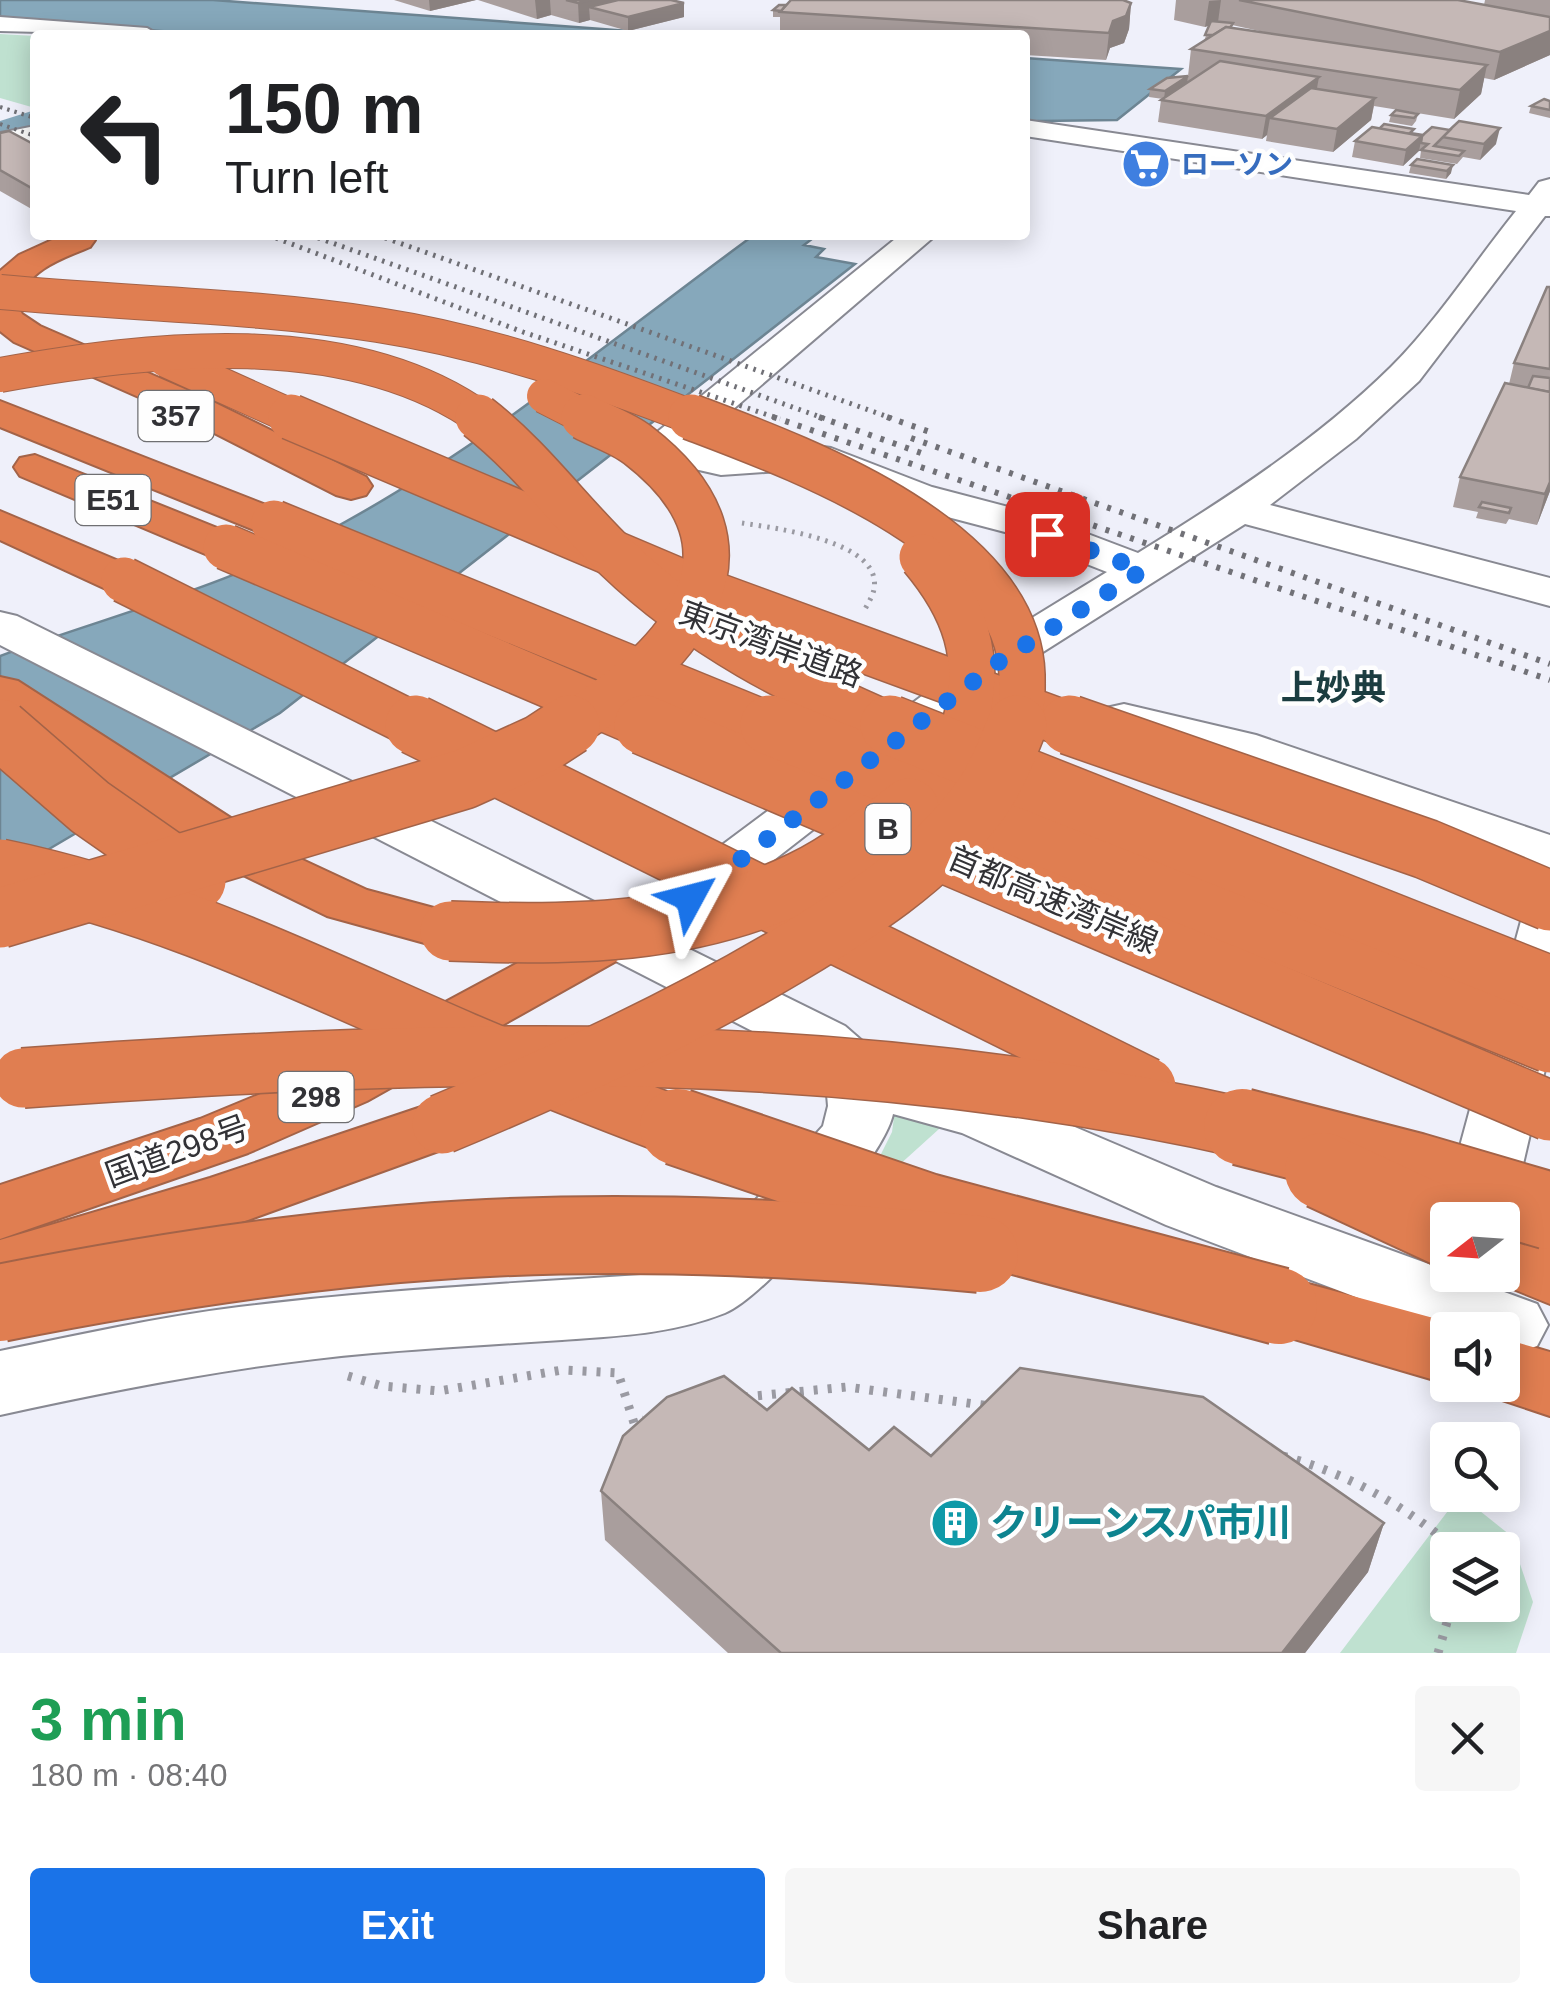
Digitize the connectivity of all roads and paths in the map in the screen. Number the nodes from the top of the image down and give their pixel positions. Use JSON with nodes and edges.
{"nodes":[{"id":1,"x":0,"y":27,"type":"edge"},
{"id":2,"x":55,"y":30,"type":"edge"},
{"id":3,"x":30,"y":31,"type":"edge"},
{"id":4,"x":1032,"y":134,"type":"edge"},
{"id":5,"x":30,"y":135,"type":"edge"},
{"id":6,"x":0,"y":142,"type":"edge"},
{"id":7,"x":1546,"y":200,"type":"edge"},
{"id":8,"x":76,"y":240,"type":"edge"},
{"id":9,"x":84,"y":240,"type":"edge"},
{"id":10,"x":914,"y":240,"type":"edge"},
{"id":11,"x":0,"y":252,"type":"edge"},
{"id":12,"x":0,"y":299,"type":"edge"},
{"id":13,"x":0,"y":323,"type":"edge"},
{"id":14,"x":0,"y":345,"type":"edge"},
{"id":15,"x":0,"y":375,"type":"edge"},
{"id":16,"x":616,"y":389,"type":"junction"},
{"id":17,"x":0,"y":413,"type":"edge"},
{"id":18,"x":0,"y":452,"type":"edge"},
{"id":19,"x":351,"y":486,"type":"junction"},
{"id":20,"x":1237,"y":509,"type":"junction"},
{"id":21,"x":738,"y":522,"type":"dead end"},
{"id":22,"x":274,"y":523,"type":"joint"},
{"id":23,"x":0,"y":524,"type":"edge"},
{"id":24,"x":226,"y":547,"type":"joint"},
{"id":25,"x":1143,"y":570,"type":"junction"},
{"id":26,"x":1550,"y":592,"type":"edge"},
{"id":27,"x":854,"y":619,"type":"dead end"},
{"id":28,"x":0,"y":626,"type":"edge"},
{"id":29,"x":981,"y":674,"type":"junction"},
{"id":30,"x":0,"y":692,"type":"edge"},
{"id":31,"x":0,"y":728,"type":"edge"},
{"id":32,"x":1550,"y":854,"type":"edge"},
{"id":33,"x":0,"y":868,"type":"edge"},
{"id":34,"x":1550,"y":901,"type":"edge"},
{"id":35,"x":0,"y":918,"type":"edge"},
{"id":36,"x":1550,"y":921,"type":"edge"},
{"id":37,"x":613,"y":937,"type":"junction"},
{"id":38,"x":1550,"y":986,"type":"edge"},
{"id":39,"x":1550,"y":1044,"type":"edge"},
{"id":40,"x":530,"y":1069,"type":"junction"},
{"id":41,"x":0,"y":1080,"type":"edge"},
{"id":42,"x":863,"y":1088,"type":"junction"},
{"id":43,"x":1550,"y":1111,"type":"edge"},
{"id":44,"x":1480,"y":1202,"type":"edge"},
{"id":45,"x":1550,"y":1210,"type":"edge"},
{"id":46,"x":0,"y":1212,"type":"edge"},
{"id":47,"x":1430,"y":1221,"type":"edge"},
{"id":48,"x":0,"y":1268,"type":"edge"},
{"id":49,"x":0,"y":1302,"type":"edge"},
{"id":50,"x":1279,"y":1306,"type":"junction"},
{"id":51,"x":1483,"y":1312,"type":"edge"},
{"id":52,"x":1430,"y":1314,"type":"edge"},
{"id":53,"x":340,"y":1374,"type":"dead end"},
{"id":54,"x":0,"y":1383,"type":"edge"},
{"id":55,"x":739,"y":1398,"type":"edge"},
{"id":56,"x":997,"y":1407,"type":"edge"},
{"id":57,"x":652,"y":1418,"type":"edge"},
{"id":58,"x":1264,"y":1451,"type":"edge"},
{"id":59,"x":1437,"y":1532,"type":"edge"},
{"id":60,"x":1447,"y":1622,"type":"edge"},
{"id":61,"x":1438,"y":1653,"type":"edge"}],
"edges":[{"from":1,"to":2,"type":"street"},
{"from":1,"to":3,"type":"street"},
{"from":4,"to":7,"type":"street"},
{"from":5,"to":6,"type":"street"},
{"from":7,"to":20,"type":"street"},
{"from":8,"to":11,"type":"highway"},
{"from":9,"to":12,"type":"highway"},
{"from":10,"to":25,"type":"street"},
{"from":12,"to":16,"type":"highway","bridge":true},
{"from":12,"to":19,"type":"highway"},
{"from":12,"to":35,"type":"highway","bridge":true},
{"from":13,"to":34,"type":"highway","bridge":true},
{"from":14,"to":19,"type":"highway","name":"東京湾岸道路","number":"357"},
{"from":15,"to":38,"type":"highway","bridge":true},
{"from":16,"to":30,"type":"highway","bridge":true},
{"from":16,"to":48,"type":"highway","bridge":true},
{"from":17,"to":22,"type":"highway","number":"E51"},
{"from":18,"to":24,"type":"highway","number":"E51"},
{"from":19,"to":36,"type":"highway","name":"東京湾岸道路","number":"357","bridge":true},
{"from":20,"to":25,"type":"street"},
{"from":20,"to":26,"type":"street"},
{"from":21,"to":27,"type":"path"},
{"from":22,"to":39,"type":"highway","name":"首都高速湾岸線","number":"B","bridge":true},
{"from":23,"to":47,"type":"highway","bridge":true},
{"from":24,"to":43,"type":"highway","name":"首都高速湾岸線","number":"B","bridge":true},
{"from":25,"to":29,"type":"street"},
{"from":28,"to":37,"type":"street"},
{"from":29,"to":32,"type":"street"},
{"from":29,"to":37,"type":"street"},
{"from":31,"to":40,"type":"highway","bridge":true},
{"from":33,"to":40,"type":"highway","bridge":true},
{"from":36,"to":44,"type":"street"},
{"from":37,"to":42,"type":"street"},
{"from":37,"to":46,"type":"highway","name":"国道298号","number":"298"},
{"from":40,"to":50,"type":"highway","bridge":true},
{"from":41,"to":45,"type":"highway","bridge":true},
{"from":42,"to":51,"type":"street"},
{"from":42,"to":54,"type":"street"},
{"from":49,"to":50,"type":"highway","bridge":true},
{"from":50,"to":52,"type":"highway"},
{"from":53,"to":57,"type":"path"},
{"from":55,"to":56,"type":"path"},
{"from":58,"to":59,"type":"path"},
{"from":60,"to":61,"type":"path"}]}
